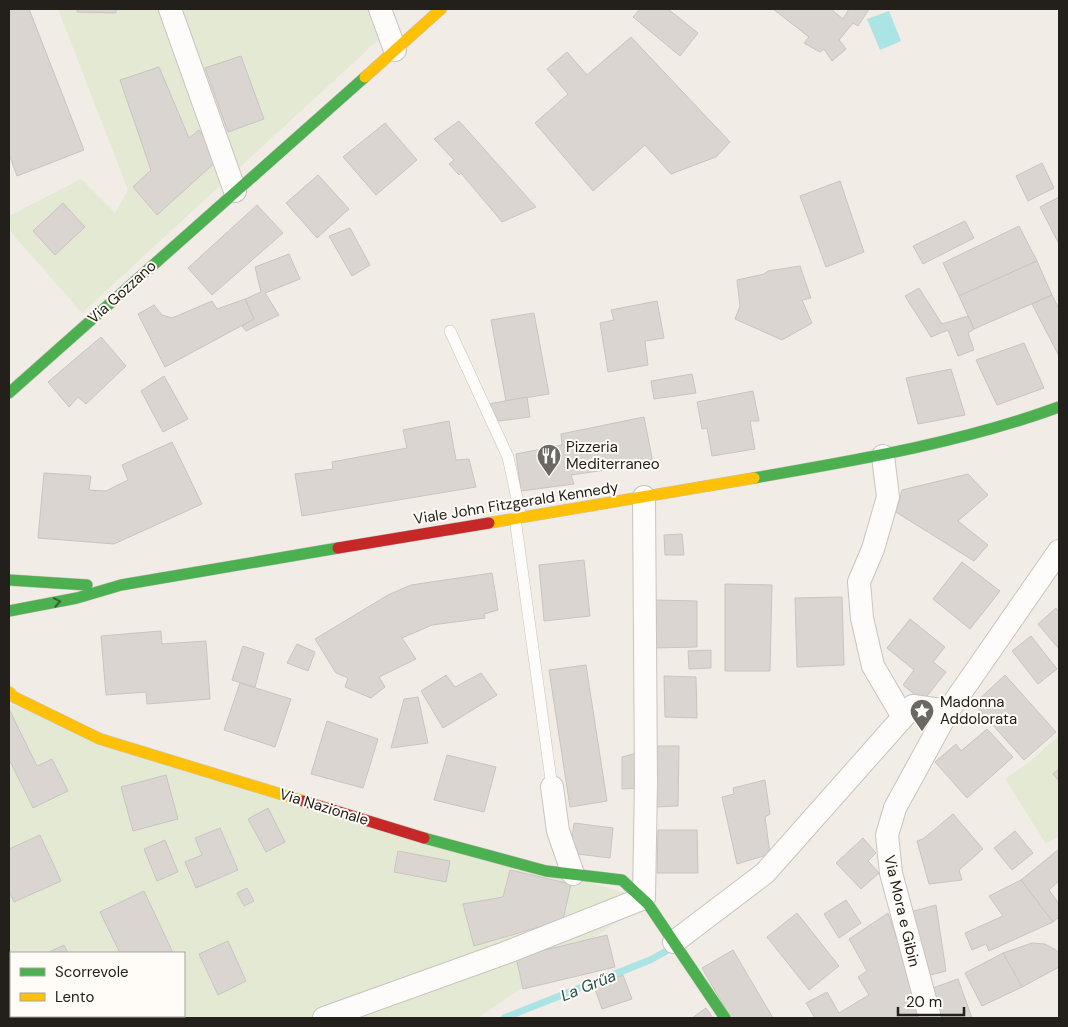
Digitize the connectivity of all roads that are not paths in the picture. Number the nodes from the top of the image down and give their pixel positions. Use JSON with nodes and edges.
{"nodes":[{"id":1,"x":170,"y":9,"type":"edge"},
{"id":2,"x":380,"y":9,"type":"edge"},
{"id":3,"x":441,"y":9,"type":"edge"},
{"id":4,"x":395,"y":50,"type":"junction"},
{"id":5,"x":235,"y":191,"type":"junction"},
{"id":6,"x":450,"y":331,"type":"dead end"},
{"id":7,"x":11,"y":388,"type":"edge"},
{"id":8,"x":1059,"y":407,"type":"edge"},
{"id":9,"x":883,"y":456,"type":"junction"},
{"id":10,"x":644,"y":497,"type":"junction"},
{"id":11,"x":518,"y":518,"type":"junction"},
{"id":12,"x":1059,"y":551,"type":"edge"},
{"id":13,"x":9,"y":580,"type":"edge"},
{"id":14,"x":121,"y":585,"type":"junction"},
{"id":15,"x":9,"y":611,"type":"edge"},
{"id":16,"x":9,"y":692,"type":"edge"},
{"id":17,"x":948,"y":711,"type":"junction"},
{"id":18,"x":903,"y":717,"type":"junction"},
{"id":19,"x":552,"y":787,"type":"joint"},
{"id":20,"x":573,"y":874,"type":"junction"},
{"id":21,"x":644,"y":898,"type":"junction"},
{"id":22,"x":674,"y":942,"type":"junction"},
{"id":23,"x":324,"y":1018,"type":"edge"},
{"id":24,"x":725,"y":1018,"type":"edge"},
{"id":25,"x":930,"y":1018,"type":"edge"}],
"edges":[{"from":1,"to":5,"type":"street"},
{"from":2,"to":4,"type":"street"},
{"from":3,"to":4,"type":"street","name":"Via Gozzano"},
{"from":4,"to":5,"type":"street","name":"Via Gozzano"},
{"from":5,"to":7,"type":"street","name":"Via Gozzano"},
{"from":6,"to":11,"type":"lane"},
{"from":8,"to":9,"type":"street","name":"Viale John Fitzgerald Kennedy"},
{"from":9,"to":10,"type":"street","name":"Viale John Fitzgerald Kennedy"},
{"from":9,"to":18,"type":"street"},
{"from":10,"to":11,"type":"street","name":"Viale John Fitzgerald Kennedy"},
{"from":10,"to":21,"type":"street"},
{"from":11,"to":14,"type":"street","name":"Viale John Fitzgerald Kennedy"},
{"from":11,"to":19,"type":"lane"},
{"from":12,"to":17,"type":"street","name":"Via Mora e Gibin"},
{"from":13,"to":14,"type":"street","name":"Viale John Fitzgerald Kennedy"},
{"from":15,"to":14,"type":"street","name":"Viale John Fitzgerald Kennedy","one_way":true},
{"from":16,"to":20,"type":"street","name":"Via Nazionale"},
{"from":17,"to":18,"type":"street"},
{"from":17,"to":25,"type":"street","name":"Via Mora e Gibin"},
{"from":18,"to":22,"type":"street"},
{"from":19,"to":20,"type":"street"},
{"from":20,"to":21,"type":"street","name":"Via Nazionale"},
{"from":21,"to":22,"type":"street","name":"Via Nazionale"},
{"from":21,"to":23,"type":"street"},
{"from":22,"to":24,"type":"street","name":"Via Nazionale"}]}
